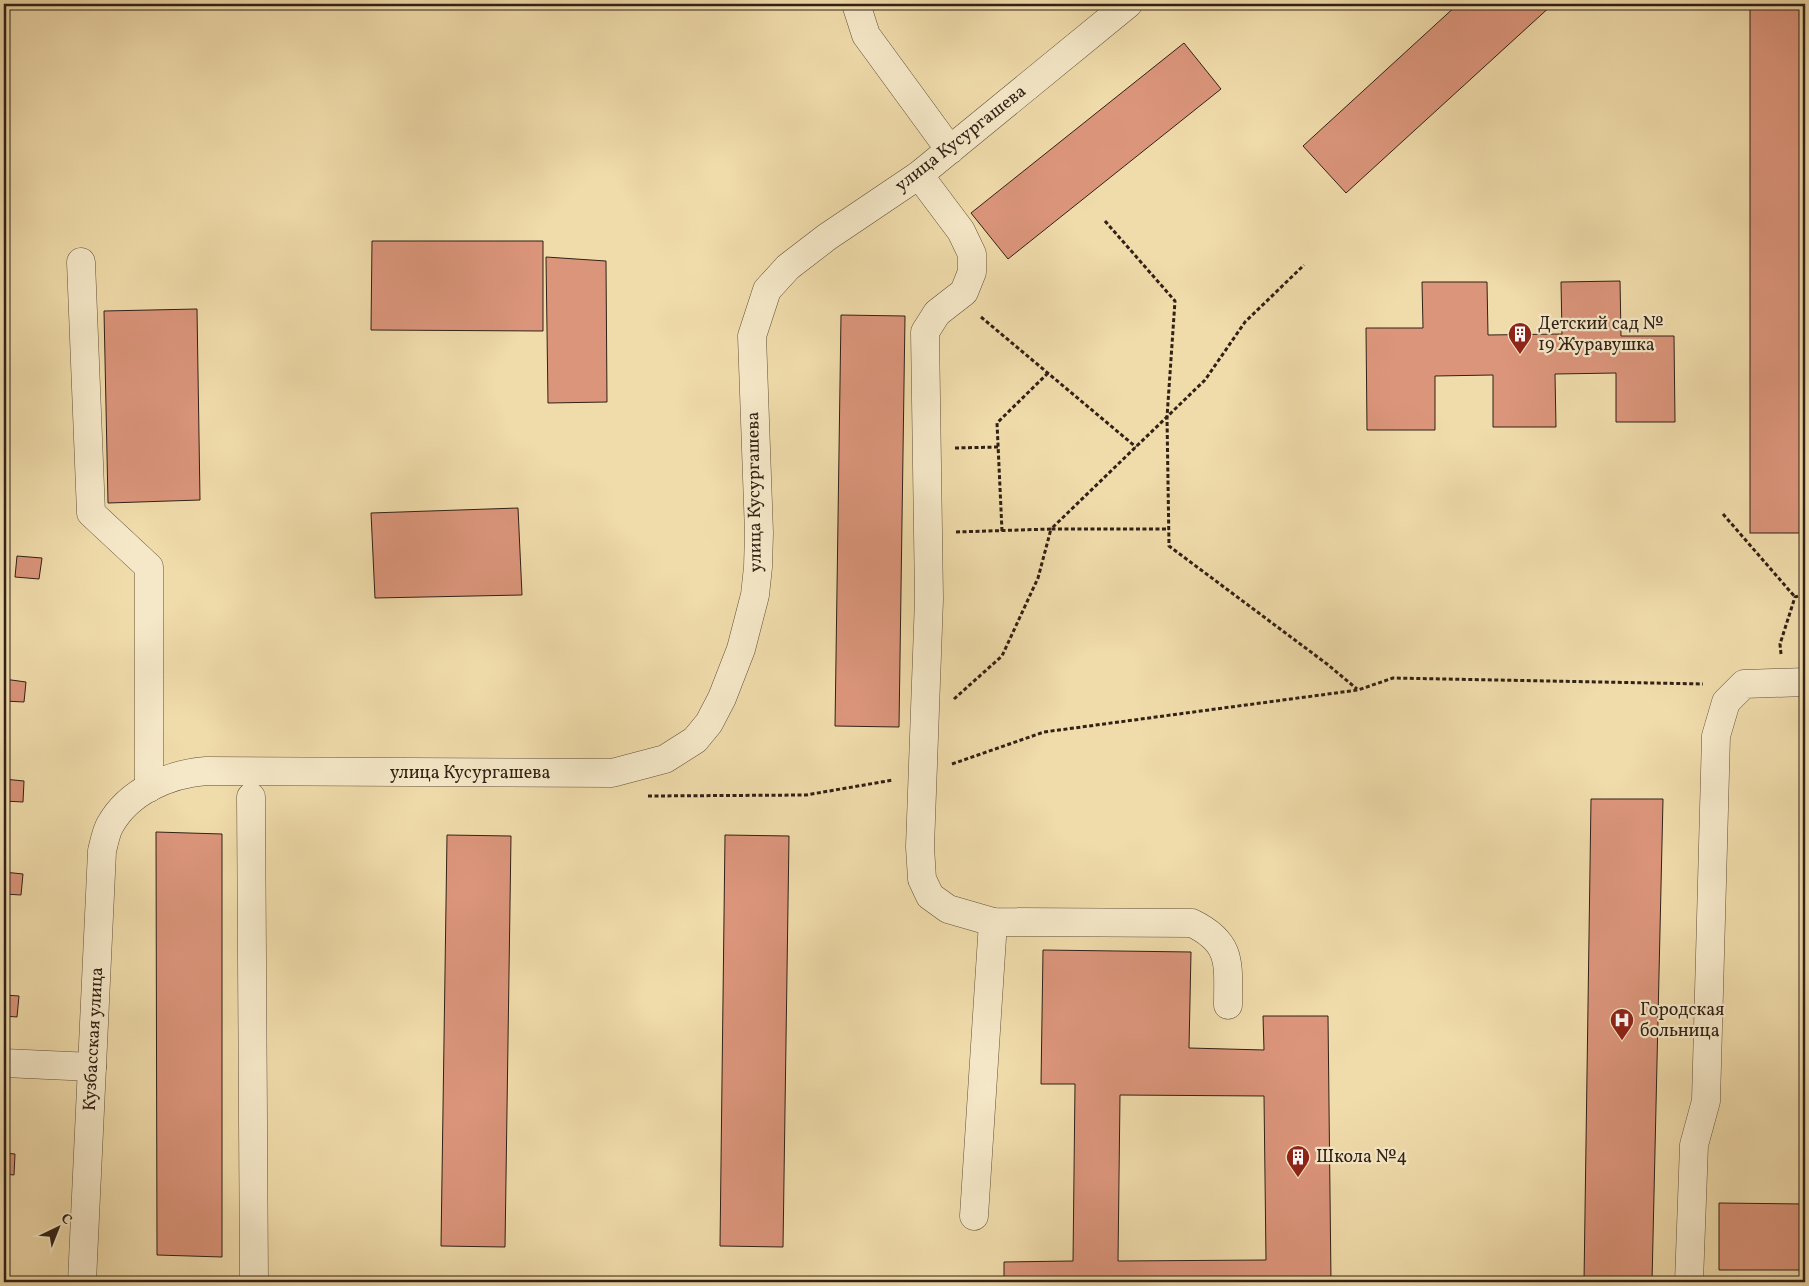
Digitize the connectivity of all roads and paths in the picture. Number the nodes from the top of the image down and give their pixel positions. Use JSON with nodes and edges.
{"nodes":[{"id":1,"x":856,"y":4,"type":"edge"},
{"id":2,"x":1128,"y":4,"type":"edge"},
{"id":3,"x":950,"y":150,"type":"junction"},
{"id":4,"x":919,"y":175,"type":"junction"},
{"id":5,"x":1105,"y":221,"type":"dead end"},
{"id":6,"x":81,"y":262,"type":"dead end"},
{"id":7,"x":1304,"y":264,"type":"dead end"},
{"id":8,"x":957,"y":297,"type":"junction"},
{"id":9,"x":1048,"y":373,"type":"junction"},
{"id":10,"x":1167,"y":417,"type":"junction"},
{"id":11,"x":998,"y":447,"type":"junction"},
{"id":12,"x":1136,"y":447,"type":"junction"},
{"id":13,"x":927,"y":448,"type":"junction"},
{"id":14,"x":1723,"y":514,"type":"dead end"},
{"id":15,"x":1051,"y":529,"type":"junction"},
{"id":16,"x":1169,"y":529,"type":"junction"},
{"id":17,"x":1002,"y":531,"type":"junction"},
{"id":18,"x":928,"y":533,"type":"junction"},
{"id":19,"x":1805,"y":594,"type":"edge"},
{"id":20,"x":1795,"y":597,"type":"junction"},
{"id":21,"x":1794,"y":682,"type":"edge"},
{"id":22,"x":1744,"y":684,"type":"junction"},
{"id":23,"x":1358,"y":690,"type":"junction"},
{"id":24,"x":925,"y":710,"type":"junction"},
{"id":25,"x":922,"y":775,"type":"junction"},
{"id":26,"x":138,"y":795,"type":"junction"},
{"id":27,"x":251,"y":797,"type":"dead end"},
{"id":28,"x":993,"y":922,"type":"junction"},
{"id":29,"x":1228,"y":1005,"type":"dead end"},
{"id":30,"x":4,"y":1063,"type":"edge"},
{"id":31,"x":92,"y":1066,"type":"junction"},
{"id":32,"x":974,"y":1216,"type":"dead end"},
{"id":33,"x":82,"y":1282,"type":"edge"},
{"id":34,"x":254,"y":1282,"type":"edge"},
{"id":35,"x":1689,"y":1282,"type":"edge"}],
"edges":[{"from":1,"to":3,"type":"street"},
{"from":2,"to":3,"type":"street","name":"улица Кусургашева"},
{"from":3,"to":4,"type":"street","name":"улица Кусургашева"},
{"from":4,"to":8,"type":"street"},
{"from":4,"to":26,"type":"street","name":"улица Кусургашева"},
{"from":5,"to":10,"type":"path"},
{"from":6,"to":26,"type":"street"},
{"from":7,"to":10,"type":"path"},
{"from":8,"to":9,"type":"path"},
{"from":8,"to":13,"type":"street"},
{"from":9,"to":11,"type":"path"},
{"from":9,"to":12,"type":"path"},
{"from":10,"to":12,"type":"path"},
{"from":10,"to":16,"type":"path"},
{"from":11,"to":13,"type":"path"},
{"from":11,"to":17,"type":"path"},
{"from":12,"to":15,"type":"path"},
{"from":13,"to":18,"type":"street"},
{"from":14,"to":20,"type":"path"},
{"from":15,"to":16,"type":"path"},
{"from":15,"to":17,"type":"path"},
{"from":15,"to":24,"type":"path"},
{"from":16,"to":23,"type":"path"},
{"from":17,"to":18,"type":"path"},
{"from":18,"to":24,"type":"street"},
{"from":19,"to":20,"type":"path"},
{"from":20,"to":21,"type":"path"},
{"from":21,"to":22,"type":"street"},
{"from":22,"to":23,"type":"path"},
{"from":22,"to":35,"type":"street"},
{"from":23,"to":25,"type":"path"},
{"from":24,"to":25,"type":"street"},
{"from":25,"to":28,"type":"street"},
{"from":26,"to":31,"type":"street","name":"Кузбасская улица"},
{"from":27,"to":34,"type":"street"},
{"from":28,"to":29,"type":"street"},
{"from":28,"to":32,"type":"street"},
{"from":30,"to":31,"type":"street"},
{"from":31,"to":33,"type":"street","name":"Кузбасская улица"}]}
